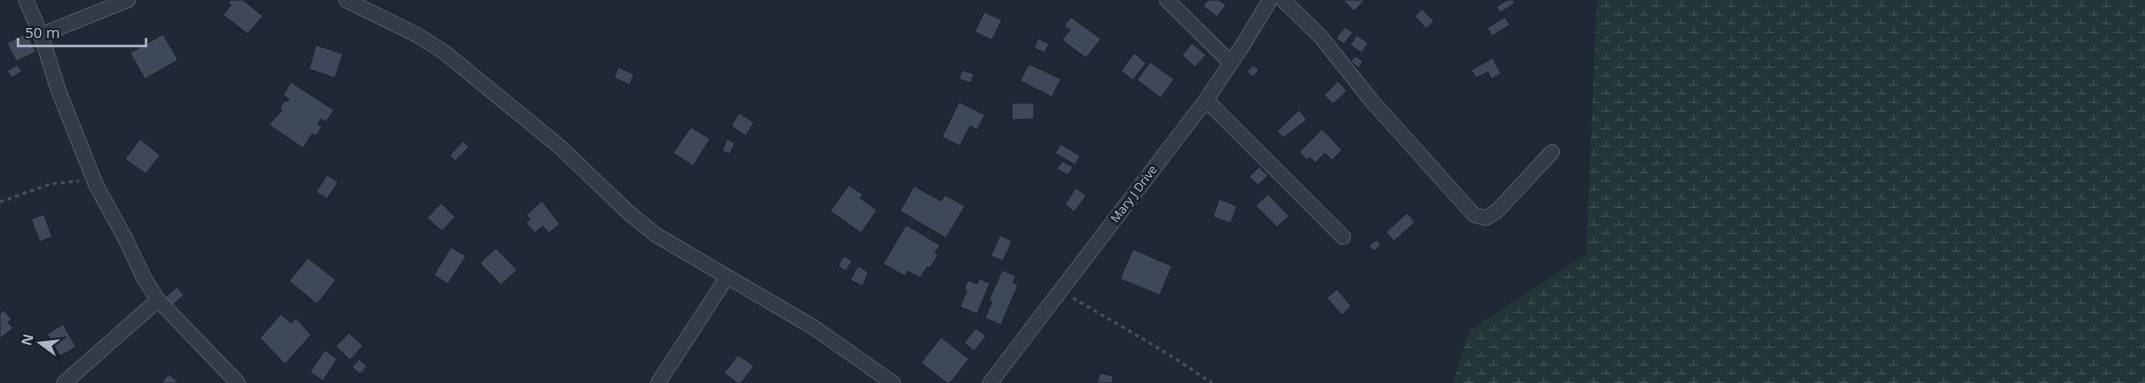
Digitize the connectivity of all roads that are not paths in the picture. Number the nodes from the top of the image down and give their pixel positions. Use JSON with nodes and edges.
{"nodes":[{"id":1,"x":26,"y":0,"type":"edge"},
{"id":2,"x":128,"y":0,"type":"edge"},
{"id":3,"x":346,"y":0,"type":"edge"},
{"id":4,"x":1167,"y":0,"type":"edge"},
{"id":5,"x":1270,"y":0,"type":"edge"},
{"id":6,"x":1283,"y":0,"type":"edge"},
{"id":7,"x":41,"y":35,"type":"junction"},
{"id":8,"x":1231,"y":63,"type":"junction"},
{"id":9,"x":1206,"y":100,"type":"junction"},
{"id":10,"x":1552,"y":152,"type":"dead end"},
{"id":11,"x":1343,"y":237,"type":"dead end"},
{"id":12,"x":727,"y":277,"type":"junction"},
{"id":13,"x":158,"y":300,"type":"junction"},
{"id":14,"x":64,"y":383,"type":"edge"},
{"id":15,"x":238,"y":383,"type":"edge"},
{"id":16,"x":658,"y":383,"type":"edge"},
{"id":17,"x":893,"y":383,"type":"edge"},
{"id":18,"x":990,"y":383,"type":"edge"}],
"edges":[{"from":1,"to":7,"type":"street"},
{"from":2,"to":7,"type":"street"},
{"from":3,"to":12,"type":"street"},
{"from":4,"to":8,"type":"street"},
{"from":5,"to":8,"type":"street","name":"Mary J Drive"},
{"from":6,"to":10,"type":"street"},
{"from":7,"to":13,"type":"street"},
{"from":8,"to":9,"type":"street","name":"Mary J Drive"},
{"from":9,"to":11,"type":"street"},
{"from":9,"to":18,"type":"street","name":"Mary J Drive"},
{"from":12,"to":16,"type":"street"},
{"from":12,"to":17,"type":"street"},
{"from":13,"to":14,"type":"street"},
{"from":13,"to":15,"type":"street"}]}
